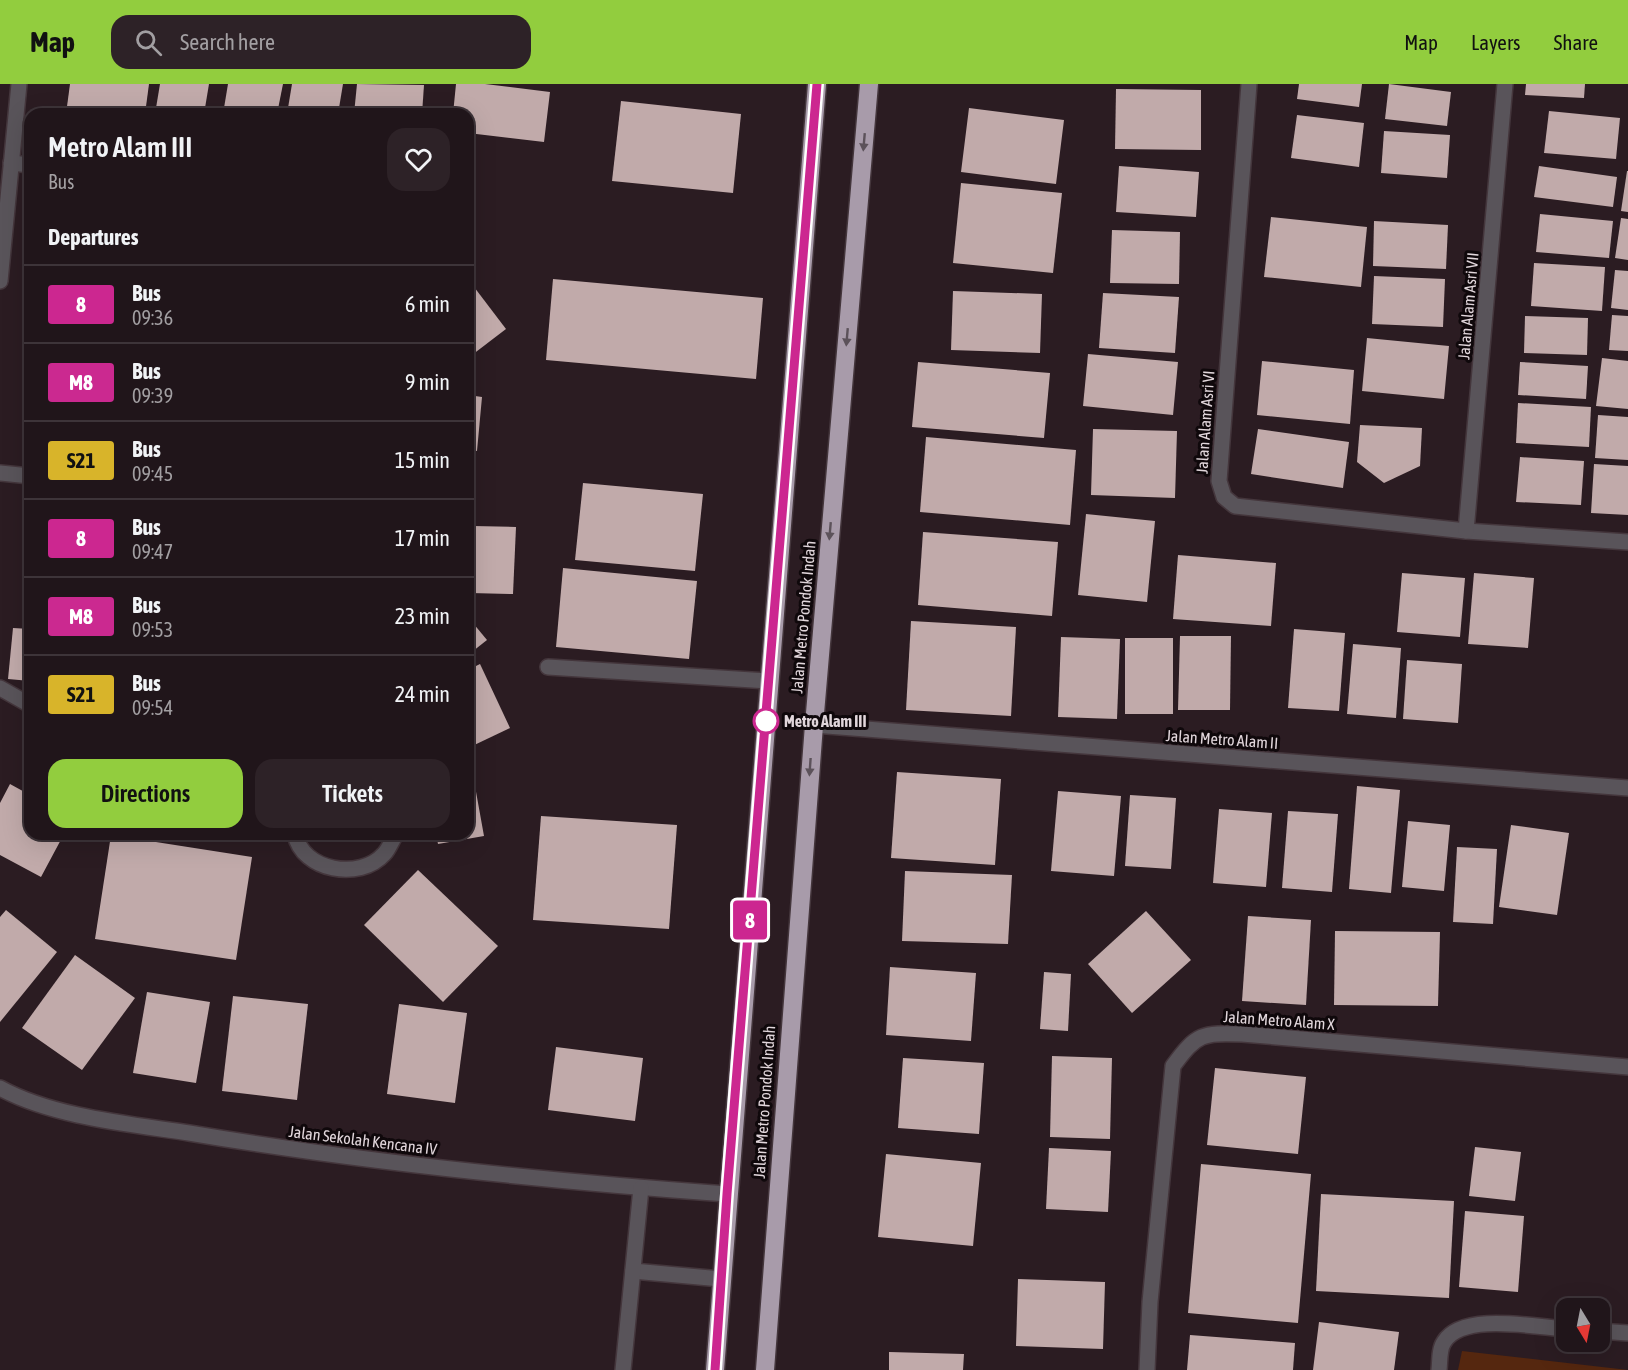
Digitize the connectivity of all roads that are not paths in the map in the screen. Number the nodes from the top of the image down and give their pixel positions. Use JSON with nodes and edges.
{"nodes":[{"id":1,"x":19,"y":84,"type":"edge"},
{"id":2,"x":817,"y":84,"type":"edge"},
{"id":3,"x":869,"y":84,"type":"edge"},
{"id":4,"x":1249,"y":84,"type":"edge"},
{"id":5,"x":1505,"y":84,"type":"edge"},
{"id":6,"x":11,"y":163,"type":"junction"},
{"id":7,"x":24,"y":164,"type":"edge"},
{"id":8,"x":0,"y":280,"type":"edge"},
{"id":9,"x":0,"y":473,"type":"edge"},
{"id":10,"x":24,"y":475,"type":"edge"},
{"id":11,"x":1466,"y":531,"type":"junction"},
{"id":12,"x":1628,"y":542,"type":"edge"},
{"id":13,"x":548,"y":667,"type":"dead end"},
{"id":14,"x":770,"y":681,"type":"junction"},
{"id":15,"x":0,"y":688,"type":"edge"},
{"id":16,"x":24,"y":702,"type":"edge"},
{"id":17,"x":814,"y":725,"type":"junction"},
{"id":18,"x":1628,"y":788,"type":"edge"},
{"id":19,"x":299,"y":840,"type":"edge"},
{"id":20,"x":392,"y":840,"type":"edge"},
{"id":21,"x":1628,"y":1067,"type":"edge"},
{"id":22,"x":0,"y":1088,"type":"edge"},
{"id":23,"x":641,"y":1188,"type":"junction"},
{"id":24,"x":727,"y":1194,"type":"junction"},
{"id":25,"x":633,"y":1272,"type":"junction"},
{"id":26,"x":721,"y":1280,"type":"junction"},
{"id":27,"x":1556,"y":1328,"type":"edge"},
{"id":28,"x":1610,"y":1332,"type":"edge"},
{"id":29,"x":1628,"y":1333,"type":"edge"},
{"id":30,"x":623,"y":1370,"type":"edge"},
{"id":31,"x":715,"y":1370,"type":"edge"},
{"id":32,"x":765,"y":1370,"type":"edge"},
{"id":33,"x":1147,"y":1370,"type":"edge"},
{"id":34,"x":1439,"y":1370,"type":"edge"}],
"edges":[{"from":1,"to":6,"type":"street"},
{"from":2,"to":14,"type":"highway","name":"Jalan Metro Pondok Indah"},
{"from":3,"to":17,"type":"highway","name":"Jalan Metro Pondok Indah","one_way":true},
{"from":4,"to":11,"type":"street","name":"Jalan Alam Asri VI"},
{"from":5,"to":11,"type":"street","name":"Jalan Alam Asri VII"},
{"from":6,"to":7,"type":"street"},
{"from":6,"to":8,"type":"street"},
{"from":9,"to":10,"type":"street"},
{"from":11,"to":12,"type":"street","name":"Jalan Alam Asri VI"},
{"from":13,"to":14,"type":"street"},
{"from":14,"to":24,"type":"highway","name":"Jalan Metro Pondok Indah"},
{"from":15,"to":16,"type":"street"},
{"from":17,"to":18,"type":"street","name":"Jalan Metro Alam II"},
{"from":17,"to":32,"type":"highway","name":"Jalan Metro Pondok Indah","one_way":true},
{"from":19,"to":20,"type":"street"},
{"from":21,"to":33,"type":"street","name":"Jalan Metro Alam X"},
{"from":22,"to":23,"type":"street","name":"Jalan Sekolah Kencana IV"},
{"from":23,"to":24,"type":"street","name":"Jalan Sekolah Kencana IV"},
{"from":23,"to":25,"type":"street"},
{"from":24,"to":26,"type":"highway","name":"Jalan Metro Pondok Indah"},
{"from":25,"to":26,"type":"street"},
{"from":25,"to":30,"type":"street"},
{"from":26,"to":31,"type":"highway","name":"Jalan Metro Pondok Indah"},
{"from":27,"to":34,"type":"street"},
{"from":28,"to":29,"type":"street"}]}
